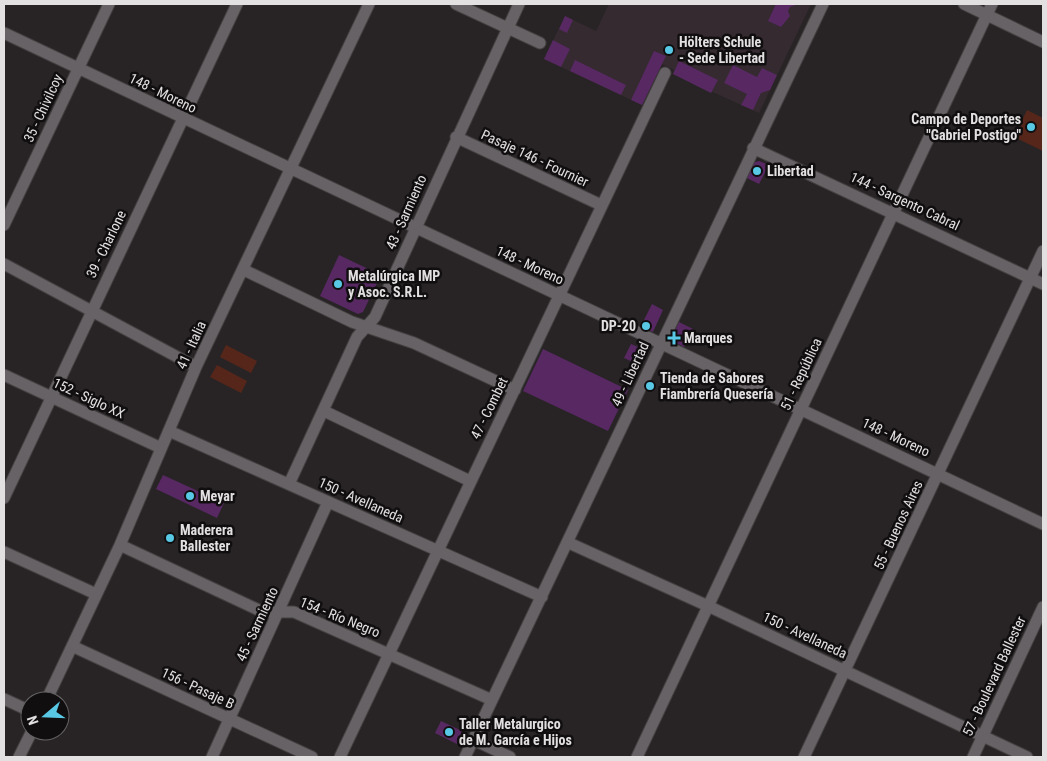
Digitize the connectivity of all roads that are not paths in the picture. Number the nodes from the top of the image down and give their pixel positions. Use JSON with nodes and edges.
{"nodes":[{"id":1,"x":109,"y":4,"type":"edge"},
{"id":2,"x":237,"y":4,"type":"edge"},
{"id":3,"x":369,"y":4,"type":"edge"},
{"id":4,"x":456,"y":4,"type":"edge"},
{"id":5,"x":519,"y":4,"type":"edge"},
{"id":6,"x":822,"y":4,"type":"edge"},
{"id":7,"x":964,"y":4,"type":"edge"},
{"id":8,"x":989,"y":9,"type":"edge"},
{"id":9,"x":508,"y":27,"type":"junction"},
{"id":10,"x":4,"y":33,"type":"edge"},
{"id":11,"x":1043,"y":42,"type":"edge"},
{"id":12,"x":540,"y":43,"type":"dead end"},
{"id":13,"x":78,"y":68,"type":"junction"},
{"id":14,"x":665,"y":73,"type":"dead end"},
{"id":15,"x":183,"y":119,"type":"junction"},
{"id":16,"x":456,"y":137,"type":"junction"},
{"id":17,"x":753,"y":148,"type":"junction"},
{"id":18,"x":291,"y":169,"type":"junction"},
{"id":19,"x":601,"y":205,"type":"junction"},
{"id":20,"x":894,"y":212,"type":"junction"},
{"id":21,"x":4,"y":225,"type":"edge"},
{"id":22,"x":415,"y":228,"type":"junction"},
{"id":23,"x":1043,"y":251,"type":"edge"},
{"id":24,"x":4,"y":264,"type":"edge"},
{"id":25,"x":244,"y":270,"type":"junction"},
{"id":26,"x":1030,"y":278,"type":"junction"},
{"id":27,"x":1043,"y":284,"type":"edge"},
{"id":28,"x":560,"y":296,"type":"junction"},
{"id":29,"x":91,"y":311,"type":"junction"},
{"id":30,"x":366,"y":327,"type":"junction"},
{"id":31,"x":661,"y":344,"type":"junction"},
{"id":32,"x":196,"y":367,"type":"junction"},
{"id":33,"x":4,"y":375,"type":"edge"},
{"id":34,"x":515,"y":390,"type":"junction"},
{"id":35,"x":52,"y":397,"type":"junction"},
{"id":36,"x":802,"y":409,"type":"junction"},
{"id":37,"x":324,"y":411,"type":"junction"},
{"id":38,"x":169,"y":431,"type":"junction"},
{"id":39,"x":161,"y":448,"type":"junction"},
{"id":40,"x":938,"y":474,"type":"junction"},
{"id":41,"x":470,"y":481,"type":"junction"},
{"id":42,"x":289,"y":484,"type":"junction"},
{"id":43,"x":4,"y":498,"type":"edge"},
{"id":44,"x":328,"y":502,"type":"junction"},
{"id":45,"x":1043,"y":524,"type":"edge"},
{"id":46,"x":569,"y":543,"type":"junction"},
{"id":47,"x":120,"y":545,"type":"junction"},
{"id":48,"x":438,"y":550,"type":"junction"},
{"id":49,"x":4,"y":552,"type":"edge"},
{"id":50,"x":96,"y":594,"type":"junction"},
{"id":51,"x":542,"y":597,"type":"junction"},
{"id":52,"x":708,"y":606,"type":"junction"},
{"id":53,"x":1043,"y":607,"type":"edge"},
{"id":54,"x":279,"y":613,"type":"junction"},
{"id":55,"x":72,"y":646,"type":"junction"},
{"id":56,"x":390,"y":654,"type":"junction"},
{"id":57,"x":846,"y":671,"type":"junction"},
{"id":58,"x":51,"y":691,"type":"edge"},
{"id":59,"x":4,"y":699,"type":"edge"},
{"id":60,"x":492,"y":700,"type":"junction"},
{"id":61,"x":20,"y":706,"type":"edge"},
{"id":62,"x":230,"y":719,"type":"junction"},
{"id":63,"x":982,"y":737,"type":"junction"},
{"id":64,"x":474,"y":740,"type":"junction"},
{"id":65,"x":27,"y":741,"type":"edge"},
{"id":66,"x":19,"y":757,"type":"edge"},
{"id":67,"x":212,"y":757,"type":"edge"},
{"id":68,"x":312,"y":757,"type":"edge"},
{"id":69,"x":340,"y":757,"type":"edge"},
{"id":70,"x":465,"y":757,"type":"edge"},
{"id":71,"x":510,"y":757,"type":"edge"},
{"id":72,"x":637,"y":757,"type":"edge"},
{"id":73,"x":804,"y":757,"type":"edge"},
{"id":74,"x":973,"y":757,"type":"edge"},
{"id":75,"x":1027,"y":757,"type":"edge"}],
"edges":[{"from":1,"to":13,"type":"street","name":"35 - Chivilcoy"},
{"from":2,"to":15,"type":"street","name":"39 - Charlone"},
{"from":3,"to":18,"type":"street","name":"41 - Italia"},
{"from":4,"to":9,"type":"street"},
{"from":5,"to":9,"type":"street","name":"43 - Sarmiento"},
{"from":6,"to":17,"type":"street","name":"49 - Libertad"},
{"from":7,"to":8,"type":"street"},
{"from":8,"to":11,"type":"street"},
{"from":8,"to":20,"type":"street","name":"51 - República"},
{"from":9,"to":12,"type":"street"},
{"from":9,"to":16,"type":"street","name":"43 - Sarmiento"},
{"from":10,"to":13,"type":"street","name":"148 - Moreno"},
{"from":13,"to":15,"type":"street","name":"148 - Moreno"},
{"from":13,"to":21,"type":"street","name":"35 - Chivilcoy"},
{"from":14,"to":19,"type":"street","name":"47 - Combet"},
{"from":15,"to":18,"type":"street","name":"148 - Moreno"},
{"from":15,"to":29,"type":"street","name":"39 - Charlone"},
{"from":16,"to":19,"type":"street","name":"Pasaje 146 - Fournier"},
{"from":16,"to":22,"type":"street","name":"43 - Sarmiento"},
{"from":17,"to":20,"type":"street","name":"144 - Sargento Cabral"},
{"from":17,"to":31,"type":"street","name":"49 - Libertad"},
{"from":18,"to":22,"type":"street","name":"148 - Moreno"},
{"from":18,"to":25,"type":"street","name":"41 - Italia"},
{"from":19,"to":28,"type":"street","name":"47 - Combet"},
{"from":20,"to":26,"type":"street","name":"144 - Sargento Cabral"},
{"from":20,"to":36,"type":"street","name":"51 - República"},
{"from":22,"to":28,"type":"street","name":"148 - Moreno"},
{"from":22,"to":30,"type":"street","name":"43 - Sarmiento"},
{"from":23,"to":26,"type":"street","name":"55 - Buenos Aires"},
{"from":24,"to":29,"type":"street"},
{"from":25,"to":30,"type":"street"},
{"from":25,"to":32,"type":"street","name":"41 - Italia"},
{"from":26,"to":27,"type":"street","name":"144 - Sargento Cabral"},
{"from":26,"to":40,"type":"street","name":"55 - Buenos Aires"},
{"from":28,"to":31,"type":"street","name":"148 - Moreno"},
{"from":28,"to":34,"type":"street","name":"47 - Combet"},
{"from":29,"to":32,"type":"street"},
{"from":29,"to":35,"type":"street","name":"39 - Charlone"},
{"from":30,"to":34,"type":"street"},
{"from":30,"to":37,"type":"street","name":"43 - Sarmiento"},
{"from":31,"to":36,"type":"street","name":"148 - Moreno"},
{"from":31,"to":46,"type":"street","name":"49 - Libertad"},
{"from":32,"to":38,"type":"street","name":"41 - Italia"},
{"from":33,"to":35,"type":"street","name":"152 - Siglo XX"},
{"from":34,"to":41,"type":"street","name":"47 - Combet"},
{"from":35,"to":39,"type":"street","name":"152 - Siglo XX"},
{"from":35,"to":43,"type":"street","name":"39 - Charlone"},
{"from":36,"to":40,"type":"street","name":"148 - Moreno"},
{"from":36,"to":52,"type":"street","name":"51 - República"},
{"from":37,"to":41,"type":"street"},
{"from":37,"to":42,"type":"street","name":"43 - Sarmiento"},
{"from":38,"to":39,"type":"street","name":"41 - Italia"},
{"from":38,"to":42,"type":"street","name":"150 - Avellaneda"},
{"from":39,"to":47,"type":"street","name":"41 - Italia"},
{"from":40,"to":45,"type":"street","name":"148 - Moreno"},
{"from":40,"to":57,"type":"street","name":"55 - Buenos Aires"},
{"from":41,"to":48,"type":"street","name":"47 - Combet"},
{"from":42,"to":44,"type":"street","name":"150 - Avellaneda"},
{"from":44,"to":48,"type":"street","name":"150 - Avellaneda"},
{"from":44,"to":54,"type":"street","name":"45 - Sarmiento"},
{"from":46,"to":51,"type":"street","name":"49 - Libertad"},
{"from":46,"to":52,"type":"street","name":"150 - Avellaneda"},
{"from":47,"to":50,"type":"street","name":"41 - Italia"},
{"from":47,"to":54,"type":"street","name":"154 - Río Negro"},
{"from":48,"to":51,"type":"street","name":"150 - Avellaneda"},
{"from":48,"to":56,"type":"street","name":"47 - Combet"},
{"from":49,"to":50,"type":"street"},
{"from":50,"to":55,"type":"street","name":"41 - Italia"},
{"from":51,"to":60,"type":"street","name":"49 - Libertad"},
{"from":52,"to":57,"type":"street","name":"150 - Avellaneda"},
{"from":52,"to":72,"type":"street","name":"51 - República"},
{"from":53,"to":63,"type":"street","name":"57 - Boulevard Ballester"},
{"from":54,"to":56,"type":"street","name":"154 - Río Negro"},
{"from":54,"to":62,"type":"street","name":"45 - Sarmiento"},
{"from":55,"to":58,"type":"street","name":"41 - Italia"},
{"from":55,"to":62,"type":"street","name":"156 - Pasaje B"},
{"from":56,"to":60,"type":"street","name":"154 - Río Negro"},
{"from":56,"to":69,"type":"street","name":"47 - Combet"},
{"from":57,"to":63,"type":"street","name":"150 - Avellaneda"},
{"from":57,"to":73,"type":"street","name":"55 - Buenos Aires"},
{"from":59,"to":61,"type":"street"},
{"from":60,"to":64,"type":"street","name":"49 - Libertad"},
{"from":62,"to":67,"type":"street","name":"45 - Sarmiento"},
{"from":62,"to":68,"type":"street","name":"156 - Pasaje B"},
{"from":63,"to":74,"type":"street","name":"57 - Boulevard Ballester"},
{"from":63,"to":75,"type":"street","name":"150 - Avellaneda"},
{"from":64,"to":70,"type":"street","name":"49 - Libertad"},
{"from":64,"to":71,"type":"street"},
{"from":65,"to":66,"type":"street"}]}
